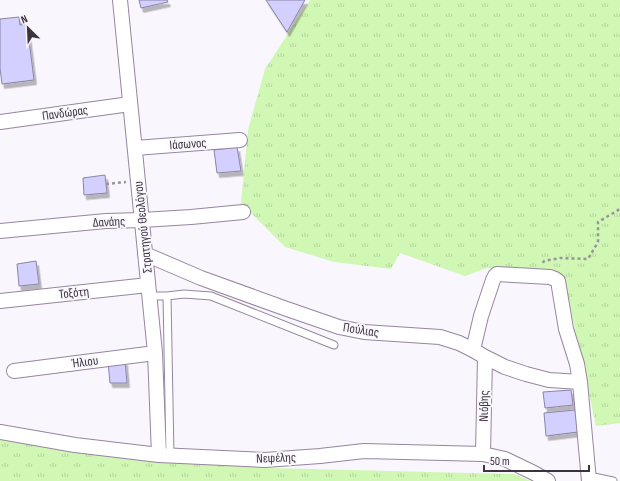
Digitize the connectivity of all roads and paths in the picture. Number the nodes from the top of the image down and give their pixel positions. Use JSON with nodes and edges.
{"nodes":[{"id":1,"x":120,"y":0,"type":"edge"},
{"id":2,"x":130,"y":104,"type":"junction"},
{"id":3,"x":0,"y":122,"type":"edge"},
{"id":4,"x":240,"y":140,"type":"dead end"},
{"id":5,"x":135,"y":148,"type":"junction"},
{"id":6,"x":138,"y":181,"type":"junction"},
{"id":7,"x":106,"y":184,"type":"dead end"},
{"id":8,"x":620,"y":209,"type":"edge"},
{"id":9,"x":243,"y":212,"type":"dead end"},
{"id":10,"x":142,"y":220,"type":"junction"},
{"id":11,"x":0,"y":232,"type":"edge"},
{"id":12,"x":145,"y":254,"type":"junction"},
{"id":13,"x":539,"y":277,"type":"junction"},
{"id":14,"x":149,"y":290,"type":"junction"},
{"id":15,"x":167,"y":296,"type":"junction"},
{"id":16,"x":0,"y":301,"type":"edge"},
{"id":17,"x":334,"y":345,"type":"dead end"},
{"id":18,"x":155,"y":353,"type":"junction"},
{"id":19,"x":479,"y":354,"type":"junction"},
{"id":20,"x":14,"y":371,"type":"dead end"},
{"id":21,"x":580,"y":382,"type":"junction"},
{"id":22,"x":0,"y":432,"type":"edge"},
{"id":23,"x":483,"y":454,"type":"junction"},
{"id":24,"x":165,"y":455,"type":"junction"},
{"id":25,"x":589,"y":478,"type":"edge"},
{"id":26,"x":548,"y":481,"type":"edge"},
{"id":27,"x":613,"y":481,"type":"edge"}],
"edges":[{"from":1,"to":2,"type":"street","name":"Στρατηγού Θεολόγου"},
{"from":2,"to":3,"type":"street","name":"Πανδώρας"},
{"from":2,"to":5,"type":"street","name":"Στρατηγού Θεολόγου"},
{"from":4,"to":5,"type":"street","name":"Ιάσωνος"},
{"from":5,"to":6,"type":"street","name":"Στρατηγού Θεολόγου"},
{"from":6,"to":7,"type":"path"},
{"from":6,"to":10,"type":"street","name":"Στρατηγού Θεολόγου"},
{"from":8,"to":13,"type":"path"},
{"from":9,"to":10,"type":"street","name":"Δανάης"},
{"from":10,"to":11,"type":"street","name":"Δανάης"},
{"from":10,"to":12,"type":"street","name":"Στρατηγού Θεολόγου"},
{"from":12,"to":14,"type":"street","name":"Στρατηγού Θεολόγου"},
{"from":12,"to":19,"type":"street","name":"Πούλιας"},
{"from":13,"to":19,"type":"street","name":"Νιόβης"},
{"from":13,"to":21,"type":"street"},
{"from":14,"to":15,"type":"lane"},
{"from":14,"to":16,"type":"street","name":"Τοξότη"},
{"from":14,"to":18,"type":"street","name":"Στρατηγού Θεολόγου"},
{"from":15,"to":17,"type":"lane"},
{"from":15,"to":24,"type":"lane"},
{"from":18,"to":20,"type":"street","name":"Ήλιου"},
{"from":18,"to":24,"type":"street","name":"Στρατηγού Θεολόγου"},
{"from":19,"to":21,"type":"street","name":"Πούλιας"},
{"from":19,"to":23,"type":"street","name":"Νιόβης"},
{"from":21,"to":25,"type":"street"},
{"from":22,"to":24,"type":"street","name":"Νεφέλης"},
{"from":23,"to":24,"type":"street","name":"Νεφέλης"},
{"from":23,"to":26,"type":"street","name":"Νεφέλης"},
{"from":25,"to":27,"type":"lane"}]}
